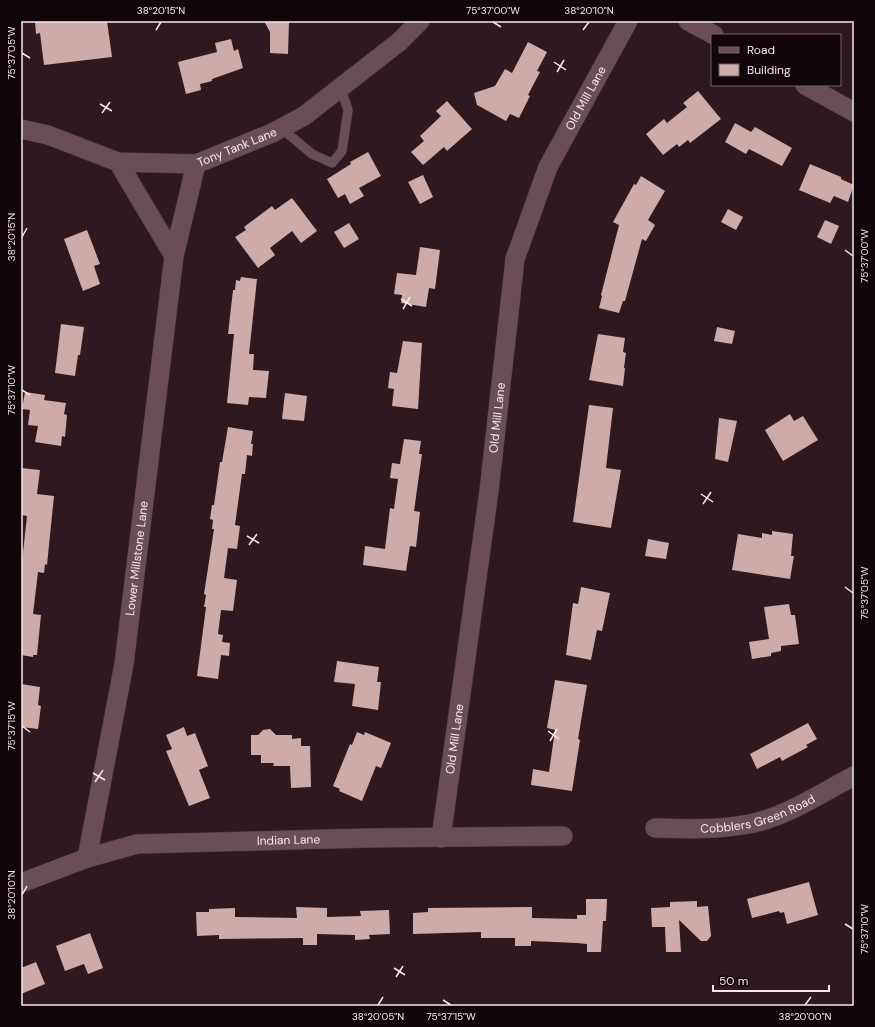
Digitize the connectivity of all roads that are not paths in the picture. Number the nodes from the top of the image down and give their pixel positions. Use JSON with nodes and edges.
{"nodes":[{"id":1,"x":420,"y":21,"type":"edge"},
{"id":2,"x":628,"y":21,"type":"edge"},
{"id":3,"x":688,"y":21,"type":"edge"},
{"id":4,"x":712,"y":34,"type":"edge"},
{"id":5,"x":807,"y":86,"type":"edge"},
{"id":6,"x":340,"y":89,"type":"junction"},
{"id":7,"x":854,"y":112,"type":"edge"},
{"id":8,"x":281,"y":128,"type":"junction"},
{"id":9,"x":21,"y":129,"type":"edge"},
{"id":10,"x":118,"y":162,"type":"junction"},
{"id":11,"x":196,"y":164,"type":"junction"},
{"id":12,"x":174,"y":256,"type":"junction"},
{"id":13,"x":854,"y":776,"type":"edge"},
{"id":14,"x":655,"y":828,"type":"dead end"},
{"id":15,"x":563,"y":836,"type":"dead end"},
{"id":16,"x":441,"y":838,"type":"junction"},
{"id":17,"x":87,"y":858,"type":"junction"},
{"id":18,"x":21,"y":883,"type":"edge"}],
"edges":[{"from":1,"to":6,"type":"street","name":"Tony Tank Lane"},
{"from":2,"to":16,"type":"street","name":"Old Mill Lane"},
{"from":3,"to":4,"type":"street"},
{"from":5,"to":7,"type":"street"},
{"from":6,"to":8,"type":"street","name":"Tony Tank Lane"},
{"from":6,"to":8,"type":"lane"},
{"from":8,"to":11,"type":"street","name":"Tony Tank Lane"},
{"from":9,"to":10,"type":"street","name":"Tony Tank Lane"},
{"from":10,"to":11,"type":"street","name":"Tony Tank Lane"},
{"from":10,"to":12,"type":"street"},
{"from":11,"to":12,"type":"street","name":"Lower Millstone Lane"},
{"from":12,"to":17,"type":"street","name":"Lower Millstone Lane"},
{"from":13,"to":14,"type":"street","name":"Cobblers Green Road"},
{"from":15,"to":16,"type":"street","name":"Indian Lane"},
{"from":16,"to":17,"type":"street","name":"Indian Lane"},
{"from":17,"to":18,"type":"street","name":"Indian Lane"}]}
